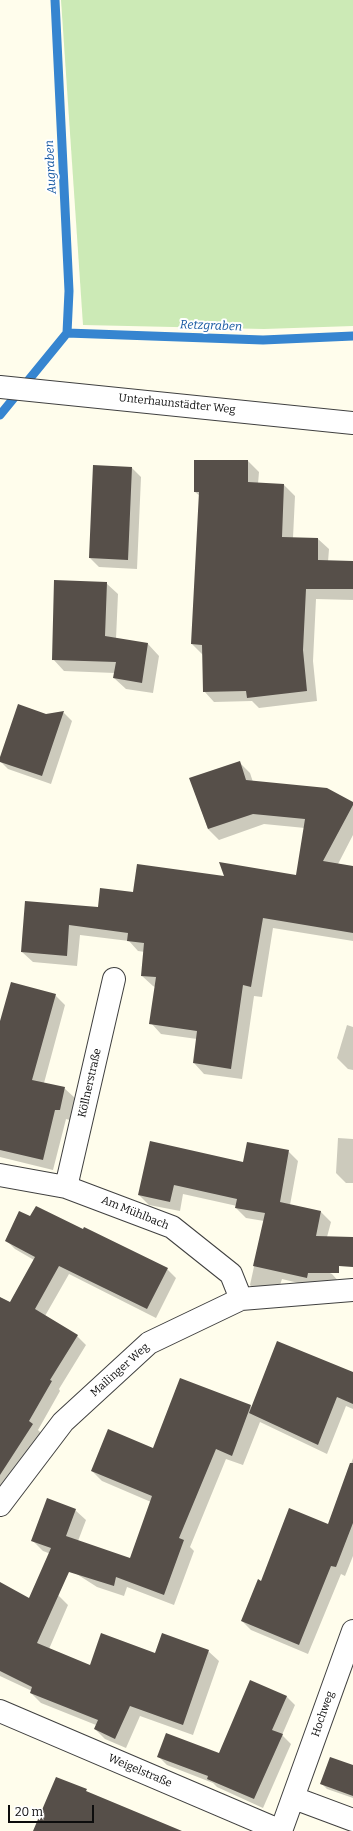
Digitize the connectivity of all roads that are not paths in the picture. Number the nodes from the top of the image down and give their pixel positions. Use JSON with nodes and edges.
{"nodes":[{"id":1,"x":0,"y":386,"type":"edge"},
{"id":2,"x":353,"y":423,"type":"edge"},
{"id":3,"x":114,"y":979,"type":"dead end"},
{"id":4,"x":0,"y":1174,"type":"edge"},
{"id":5,"x":66,"y":1187,"type":"junction"},
{"id":6,"x":353,"y":1290,"type":"edge"},
{"id":7,"x":241,"y":1299,"type":"junction"},
{"id":8,"x":0,"y":1506,"type":"edge"},
{"id":9,"x":353,"y":1630,"type":"edge"},
{"id":10,"x":0,"y":1711,"type":"edge"},
{"id":11,"x":294,"y":1798,"type":"junction"},
{"id":12,"x":353,"y":1820,"type":"edge"},
{"id":13,"x":281,"y":1831,"type":"edge"}],
"edges":[{"from":1,"to":2,"type":"street","name":"Unterhaunstädter Weg"},
{"from":3,"to":5,"type":"street","name":"Köllnerstraße"},
{"from":4,"to":5,"type":"street","name":"Am Mühlbach"},
{"from":5,"to":7,"type":"street","name":"Am Mühlbach"},
{"from":6,"to":7,"type":"street","name":"Mailinger Weg"},
{"from":7,"to":8,"type":"street","name":"Mailinger Weg"},
{"from":9,"to":11,"type":"street","name":"Hochweg"},
{"from":10,"to":13,"type":"street","name":"Weigelstraße"},
{"from":11,"to":12,"type":"street"},
{"from":11,"to":13,"type":"street","name":"Hochweg"}]}
